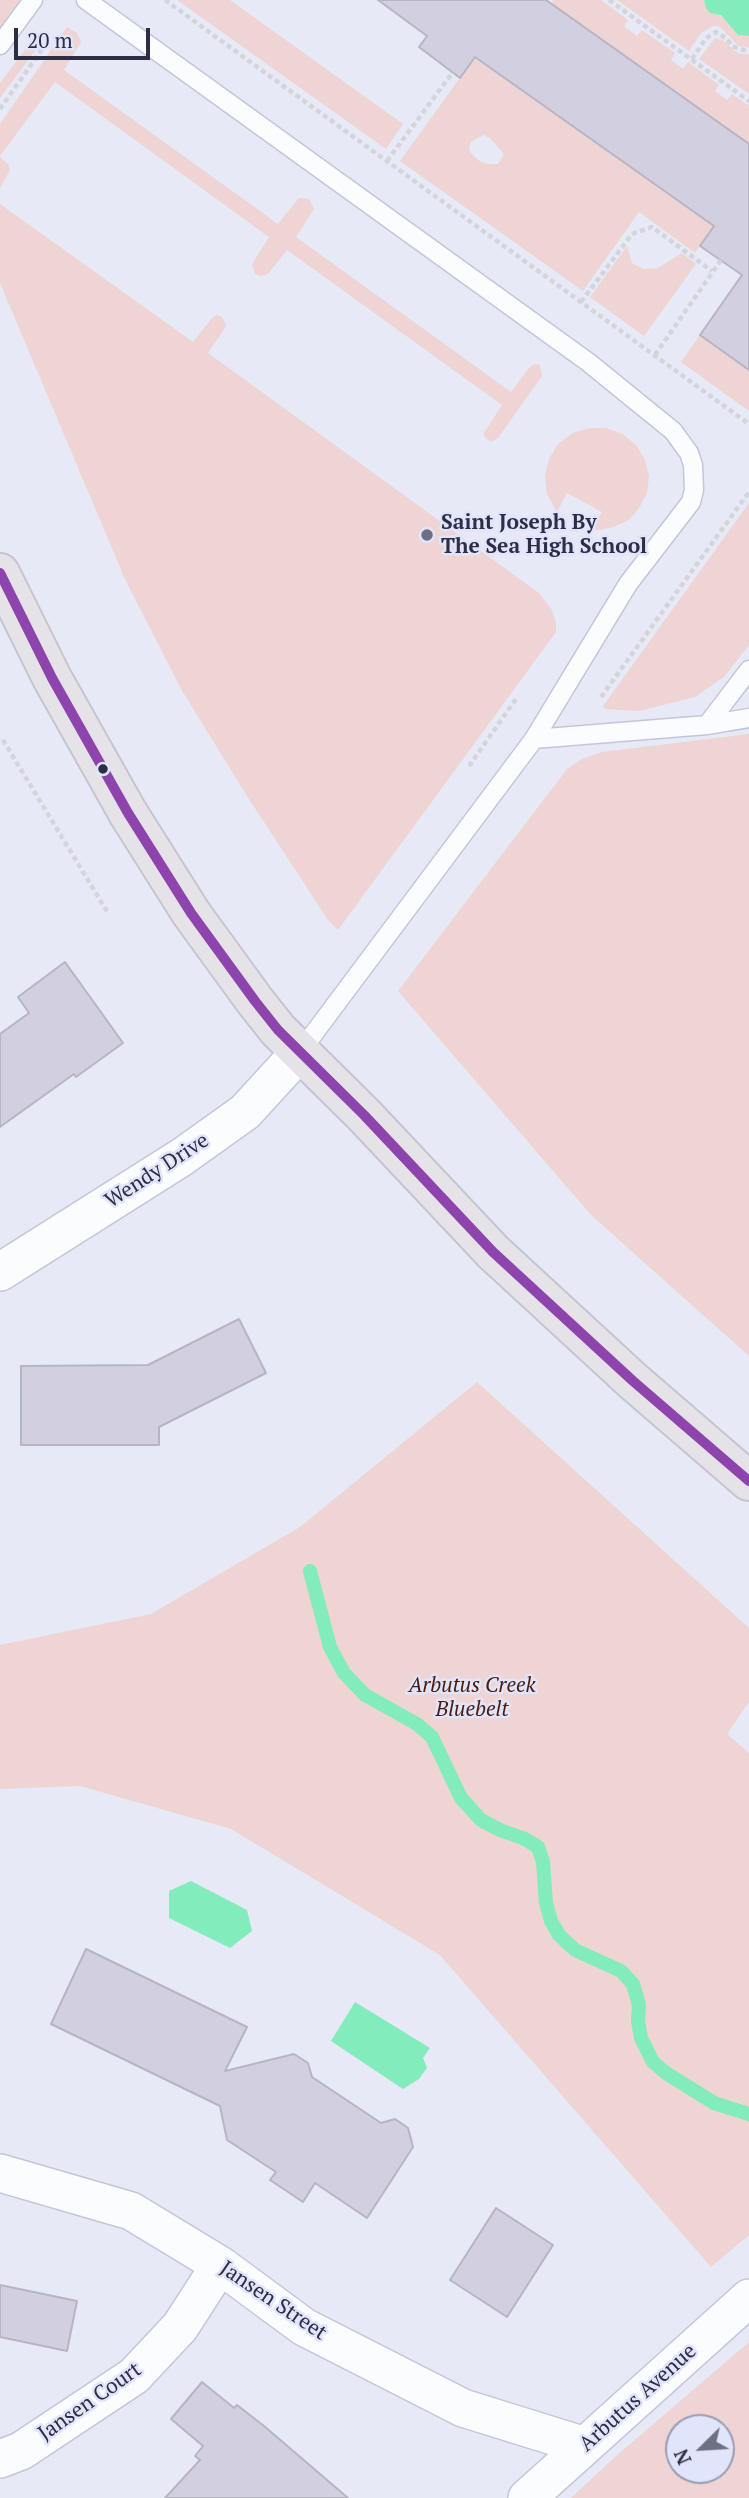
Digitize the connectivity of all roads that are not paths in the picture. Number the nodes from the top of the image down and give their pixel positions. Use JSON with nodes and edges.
{"nodes":[{"id":1,"x":33,"y":0,"type":"edge"},
{"id":2,"x":86,"y":0,"type":"edge"},
{"id":3,"x":0,"y":45,"type":"edge"},
{"id":4,"x":0,"y":573,"type":"edge"},
{"id":5,"x":749,"y":670,"type":"edge"},
{"id":6,"x":749,"y":718,"type":"edge"},
{"id":7,"x":707,"y":725,"type":"junction"},
{"id":8,"x":534,"y":739,"type":"junction"},
{"id":9,"x":300,"y":1052,"type":"junction"},
{"id":10,"x":0,"y":1272,"type":"edge"},
{"id":11,"x":749,"y":1481,"type":"edge"},
{"id":12,"x":0,"y":2174,"type":"edge"},
{"id":13,"x":219,"y":2265,"type":"junction"},
{"id":14,"x":749,"y":2298,"type":"edge"},
{"id":15,"x":585,"y":2446,"type":"junction"},
{"id":16,"x":0,"y":2459,"type":"edge"},
{"id":17,"x":527,"y":2498,"type":"edge"}],
"edges":[{"from":1,"to":3,"type":"lane"},
{"from":2,"to":8,"type":"lane"},
{"from":4,"to":9,"type":"main road"},
{"from":5,"to":7,"type":"lane"},
{"from":6,"to":7,"type":"lane"},
{"from":7,"to":8,"type":"lane"},
{"from":8,"to":9,"type":"lane"},
{"from":9,"to":10,"type":"street","name":"Wendy Drive"},
{"from":9,"to":11,"type":"main road"},
{"from":12,"to":13,"type":"street","name":"Jansen Street"},
{"from":13,"to":15,"type":"street","name":"Jansen Street"},
{"from":13,"to":16,"type":"street","name":"Jansen Court"},
{"from":14,"to":15,"type":"street","name":"Arbutus Avenue"},
{"from":15,"to":17,"type":"street","name":"Arbutus Avenue"}]}
